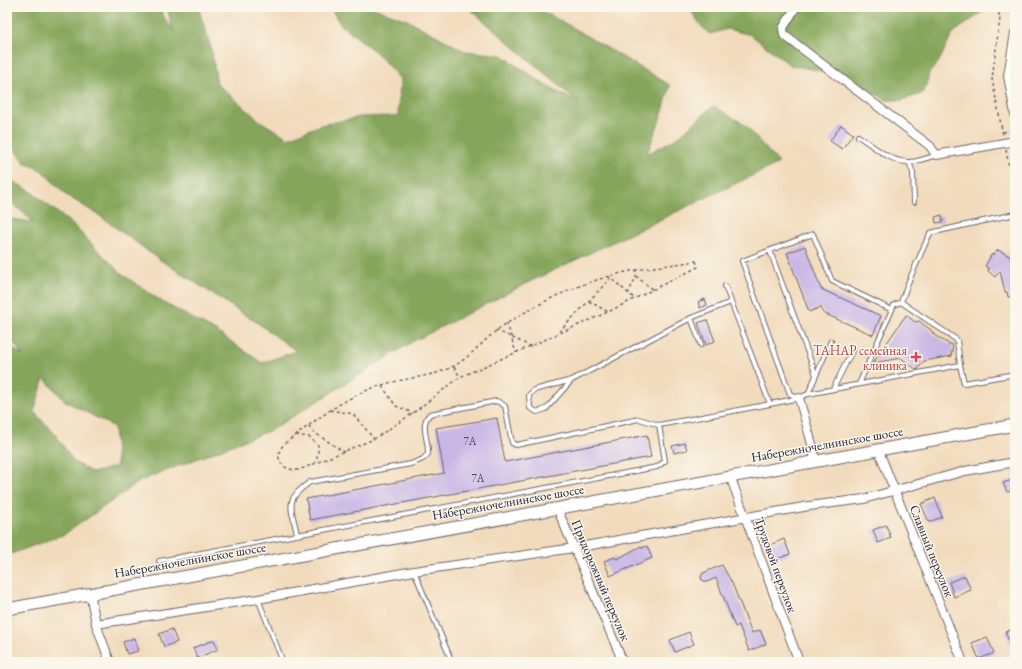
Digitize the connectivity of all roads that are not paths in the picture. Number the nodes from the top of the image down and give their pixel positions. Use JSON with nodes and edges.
{"nodes":[{"id":1,"x":796,"y":7,"type":"edge"},
{"id":2,"x":1014,"y":7,"type":"edge"},
{"id":3,"x":1015,"y":10,"type":"edge"},
{"id":4,"x":1015,"y":33,"type":"edge"},
{"id":5,"x":1015,"y":114,"type":"edge"},
{"id":6,"x":858,"y":136,"type":"dead end"},
{"id":7,"x":1015,"y":141,"type":"edge"},
{"id":8,"x":936,"y":155,"type":"junction"},
{"id":9,"x":909,"y":162,"type":"junction"},
{"id":10,"x":914,"y":202,"type":"dead end"},
{"id":11,"x":1015,"y":214,"type":"edge"},
{"id":12,"x":770,"y":250,"type":"junction"},
{"id":13,"x":725,"y":286,"type":"dead end"},
{"id":14,"x":731,"y":302,"type":"junction"},
{"id":15,"x":901,"y":302,"type":"junction"},
{"id":16,"x":892,"y":310,"type":"junction"},
{"id":17,"x":691,"y":318,"type":"junction"},
{"id":18,"x":831,"y":340,"type":"dead end"},
{"id":19,"x":701,"y":345,"type":"dead end"},
{"id":20,"x":852,"y":351,"type":"dead end"},
{"id":21,"x":960,"y":365,"type":"junction"},
{"id":22,"x":816,"y":374,"type":"junction"},
{"id":23,"x":1015,"y":374,"type":"edge"},
{"id":24,"x":572,"y":380,"type":"junction"},
{"id":25,"x":859,"y":384,"type":"junction"},
{"id":26,"x":833,"y":389,"type":"junction"},
{"id":27,"x":808,"y":394,"type":"junction"},
{"id":28,"x":799,"y":398,"type":"junction"},
{"id":29,"x":770,"y":404,"type":"junction"},
{"id":30,"x":1015,"y":425,"type":"edge"},
{"id":31,"x":659,"y":426,"type":"junction"},
{"id":32,"x":878,"y":449,"type":"junction"},
{"id":33,"x":815,"y":460,"type":"junction"},
{"id":34,"x":1015,"y":462,"type":"edge"},
{"id":35,"x":730,"y":476,"type":"junction"},
{"id":36,"x":895,"y":492,"type":"junction"},
{"id":37,"x":557,"y":508,"type":"junction"},
{"id":38,"x":746,"y":517,"type":"junction"},
{"id":39,"x":298,"y":534,"type":"junction"},
{"id":40,"x":574,"y":548,"type":"junction"},
{"id":41,"x":159,"y":560,"type":"dead end"},
{"id":42,"x":414,"y":571,"type":"junction"},
{"id":43,"x":90,"y":593,"type":"junction"},
{"id":44,"x":258,"y":600,"type":"junction"},
{"id":45,"x":7,"y":609,"type":"edge"},
{"id":46,"x":96,"y":624,"type":"junction"},
{"id":47,"x":110,"y":662,"type":"edge"},
{"id":48,"x":283,"y":662,"type":"edge"},
{"id":49,"x":452,"y":662,"type":"edge"},
{"id":50,"x":623,"y":662,"type":"edge"},
{"id":51,"x":799,"y":662,"type":"edge"},
{"id":52,"x":963,"y":662,"type":"edge"}],
"edges":[{"from":1,"to":8,"type":"street"},
{"from":2,"to":3,"type":"street"},
{"from":4,"to":5,"type":"street"},
{"from":6,"to":9,"type":"lane"},
{"from":7,"to":8,"type":"street"},
{"from":8,"to":9,"type":"lane"},
{"from":9,"to":10,"type":"lane"},
{"from":11,"to":15,"type":"lane"},
{"from":12,"to":16,"type":"lane"},
{"from":12,"to":22,"type":"lane"},
{"from":12,"to":28,"type":"lane"},
{"from":13,"to":14,"type":"lane"},
{"from":14,"to":17,"type":"lane"},
{"from":14,"to":29,"type":"lane"},
{"from":15,"to":16,"type":"lane"},
{"from":15,"to":21,"type":"lane"},
{"from":16,"to":25,"type":"lane"},
{"from":17,"to":19,"type":"lane"},
{"from":17,"to":24,"type":"lane"},
{"from":18,"to":22,"type":"lane"},
{"from":20,"to":26,"type":"lane"},
{"from":21,"to":23,"type":"lane"},
{"from":21,"to":25,"type":"lane"},
{"from":22,"to":27,"type":"lane"},
{"from":24,"to":24,"type":"lane"},
{"from":25,"to":26,"type":"lane"},
{"from":26,"to":27,"type":"lane"},
{"from":27,"to":28,"type":"lane"},
{"from":28,"to":29,"type":"lane"},
{"from":28,"to":33,"type":"street"},
{"from":29,"to":31,"type":"lane"},
{"from":30,"to":32,"type":"main road","name":"Набережночелнинское шоссе"},
{"from":31,"to":39,"type":"lane"},
{"from":31,"to":39,"type":"lane"},
{"from":32,"to":33,"type":"main road","name":"Набережночелнинское шоссе"},
{"from":32,"to":36,"type":"street","name":"Славный переулок"},
{"from":33,"to":35,"type":"main road","name":"Набережночелнинское шоссе"},
{"from":34,"to":36,"type":"street"},
{"from":35,"to":37,"type":"main road","name":"Набережночелнинское шоссе"},
{"from":35,"to":38,"type":"street","name":"Трудовой переулок"},
{"from":36,"to":38,"type":"street"},
{"from":36,"to":52,"type":"street","name":"Славный переулок"},
{"from":37,"to":40,"type":"street","name":"Придорожный переулок"},
{"from":37,"to":43,"type":"main road","name":"Набережночелнинское шоссе"},
{"from":38,"to":40,"type":"street"},
{"from":38,"to":51,"type":"street","name":"Трудовой переулок"},
{"from":39,"to":41,"type":"lane"},
{"from":40,"to":42,"type":"street"},
{"from":40,"to":50,"type":"street","name":"Придорожный переулок"},
{"from":42,"to":44,"type":"street"},
{"from":42,"to":49,"type":"lane"},
{"from":43,"to":45,"type":"main road","name":"Набережночелнинское шоссе"},
{"from":43,"to":46,"type":"street"},
{"from":44,"to":46,"type":"street"},
{"from":44,"to":48,"type":"lane"},
{"from":46,"to":47,"type":"street"}]}
